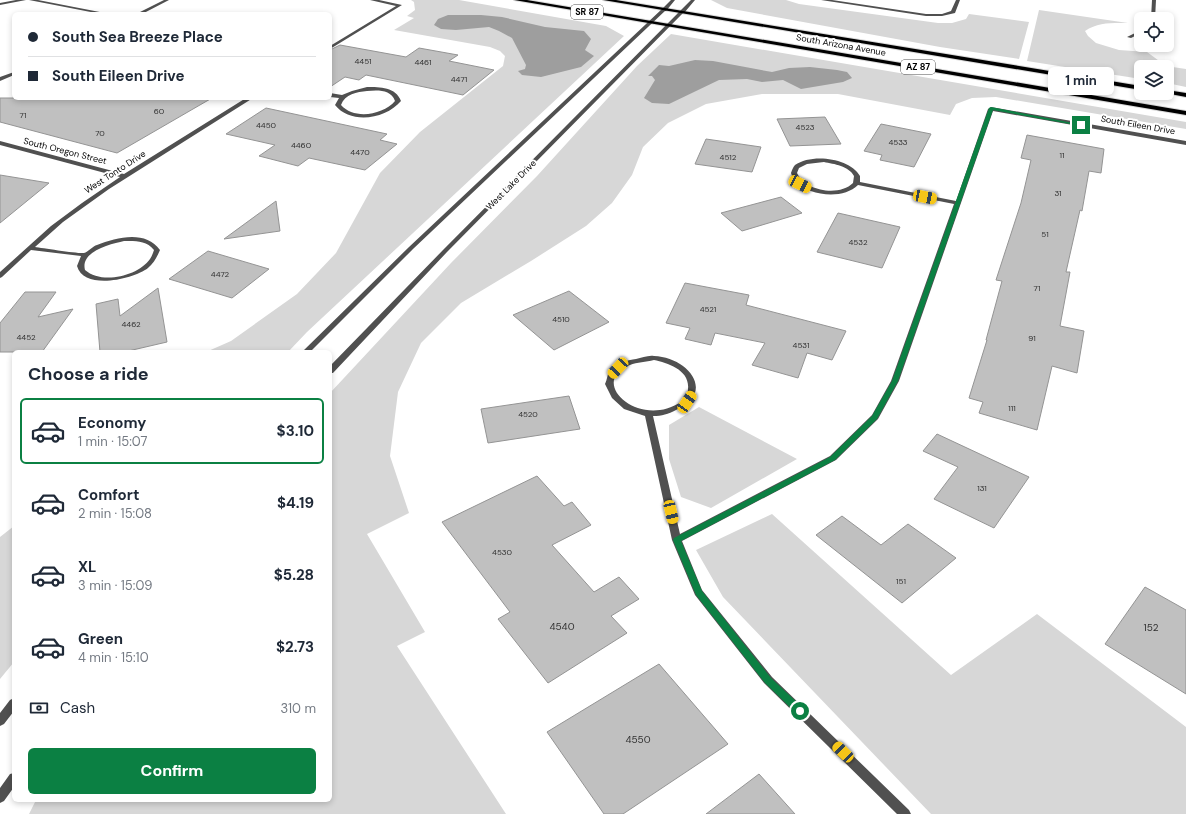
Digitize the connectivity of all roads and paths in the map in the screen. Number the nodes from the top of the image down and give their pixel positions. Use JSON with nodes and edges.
{"nodes":[{"id":1,"x":24,"y":0,"type":"edge"},
{"id":2,"x":31,"y":0,"type":"edge"},
{"id":3,"x":167,"y":0,"type":"edge"},
{"id":4,"x":372,"y":0,"type":"edge"},
{"id":5,"x":517,"y":0,"type":"edge"},
{"id":6,"x":606,"y":0,"type":"edge"},
{"id":7,"x":673,"y":0,"type":"edge"},
{"id":8,"x":693,"y":0,"type":"edge"},
{"id":9,"x":823,"y":0,"type":"edge"},
{"id":10,"x":958,"y":0,"type":"edge"},
{"id":11,"x":1154,"y":0,"type":"edge"},
{"id":12,"x":0,"y":4,"type":"edge"},
{"id":13,"x":664,"y":10,"type":"junction"},
{"id":14,"x":97,"y":12,"type":"edge"},
{"id":15,"x":142,"y":12,"type":"edge"},
{"id":16,"x":682,"y":12,"type":"junction"},
{"id":17,"x":1153,"y":12,"type":"edge"},
{"id":18,"x":650,"y":22,"type":"junction"},
{"id":19,"x":670,"y":25,"type":"junction"},
{"id":20,"x":1134,"y":34,"type":"edge"},
{"id":21,"x":1129,"y":37,"type":"dead end"},
{"id":22,"x":332,"y":47,"type":"edge"},
{"id":23,"x":12,"y":74,"type":"edge"},
{"id":24,"x":0,"y":79,"type":"edge"},
{"id":25,"x":1134,"y":87,"type":"edge"},
{"id":26,"x":1174,"y":93,"type":"edge"},
{"id":27,"x":332,"y":95,"type":"edge"},
{"id":28,"x":1186,"y":95,"type":"edge"},
{"id":29,"x":343,"y":97,"type":"junction"},
{"id":30,"x":247,"y":100,"type":"edge"},
{"id":31,"x":1186,"y":113,"type":"edge"},
{"id":32,"x":0,"y":143,"type":"edge"},
{"id":33,"x":1186,"y":143,"type":"edge"},
{"id":34,"x":125,"y":176,"type":"junction"},
{"id":35,"x":856,"y":183,"type":"junction"},
{"id":36,"x":958,"y":203,"type":"junction"},
{"id":37,"x":29,"y":248,"type":"junction"},
{"id":38,"x":86,"y":255,"type":"junction"},
{"id":39,"x":0,"y":276,"type":"edge"},
{"id":40,"x":308,"y":350,"type":"edge"},
{"id":41,"x":332,"y":369,"type":"edge"},
{"id":42,"x":648,"y":413,"type":"junction"},
{"id":43,"x":677,"y":540,"type":"junction"},
{"id":44,"x":12,"y":706,"type":"edge"},
{"id":45,"x":0,"y":721,"type":"edge"},
{"id":46,"x":12,"y":781,"type":"edge"},
{"id":47,"x":0,"y":797,"type":"edge"},
{"id":48,"x":905,"y":814,"type":"edge"}],
"edges":[{"from":1,"to":12,"type":"street"},
{"from":2,"to":14,"type":"street"},
{"from":3,"to":15,"type":"street"},
{"from":4,"to":22,"type":"street"},
{"from":5,"to":18,"type":"main road","name":"South Arizona Avenue","number":"SR 87"},
{"from":6,"to":13,"type":"main road","name":"South Arizona Avenue","number":"AZ 87"},
{"from":7,"to":13,"type":"street"},
{"from":8,"to":16,"type":"street","name":"West Lake Drive"},
{"from":9,"to":10,"type":"street"},
{"from":11,"to":17,"type":"street"},
{"from":13,"to":16,"type":"main road","name":"South Arizona Avenue","number":"AZ 87"},
{"from":13,"to":18,"type":"street"},
{"from":16,"to":19,"type":"street","name":"West Lake Drive"},
{"from":16,"to":25,"type":"main road","name":"South Arizona Avenue","number":"AZ 87"},
{"from":18,"to":19,"type":"main road","name":"South Arizona Avenue","number":"AZ 87"},
{"from":18,"to":40,"type":"street"},
{"from":19,"to":31,"type":"main road","name":"South Arizona Avenue","number":"AZ 87"},
{"from":19,"to":41,"type":"street","name":"West Lake Drive"},
{"from":20,"to":21,"type":"street"},
{"from":23,"to":24,"type":"street"},
{"from":26,"to":28,"type":"main road"},
{"from":27,"to":29,"type":"street"},
{"from":29,"to":29,"type":"street"},
{"from":30,"to":34,"type":"street","name":"West Tonto Drive"},
{"from":32,"to":34,"type":"street","name":"South Oregon Street"},
{"from":33,"to":36,"type":"street","name":"South Eileen Drive"},
{"from":34,"to":37,"type":"street","name":"West Tonto Drive"},
{"from":35,"to":35,"type":"street"},
{"from":35,"to":36,"type":"street"},
{"from":36,"to":43,"type":"street"},
{"from":37,"to":38,"type":"street"},
{"from":37,"to":39,"type":"street","name":"West Tonto Drive"},
{"from":38,"to":38,"type":"street"},
{"from":42,"to":42,"type":"street"},
{"from":42,"to":43,"type":"street"},
{"from":43,"to":48,"type":"street"},
{"from":44,"to":45,"type":"street"},
{"from":46,"to":47,"type":"street"}]}
